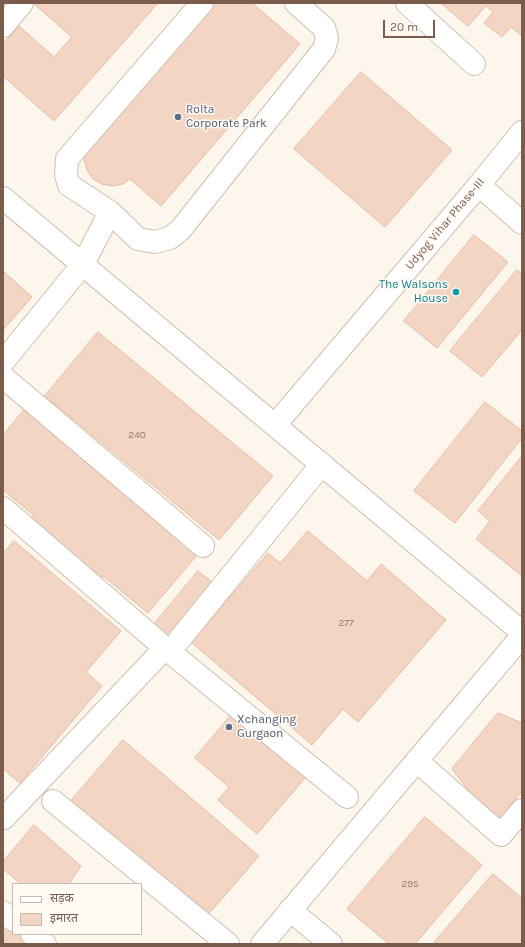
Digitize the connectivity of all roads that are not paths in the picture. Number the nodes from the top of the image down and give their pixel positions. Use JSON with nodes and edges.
{"nodes":[{"id":1,"x":22,"y":3,"type":"edge"},
{"id":2,"x":202,"y":3,"type":"edge"},
{"id":3,"x":296,"y":3,"type":"edge"},
{"id":4,"x":407,"y":3,"type":"edge"},
{"id":5,"x":3,"y":26,"type":"edge"},
{"id":6,"x":474,"y":64,"type":"dead end"},
{"id":7,"x":522,"y":132,"type":"edge"},
{"id":8,"x":479,"y":185,"type":"junction"},
{"id":9,"x":3,"y":198,"type":"edge"},
{"id":10,"x":110,"y":212,"type":"junction"},
{"id":11,"x":522,"y":223,"type":"edge"},
{"id":12,"x":83,"y":264,"type":"junction"},
{"id":13,"x":3,"y":362,"type":"edge"},
{"id":14,"x":3,"y":377,"type":"edge"},
{"id":15,"x":274,"y":425,"type":"junction"},
{"id":16,"x":322,"y":464,"type":"junction"},
{"id":17,"x":3,"y":508,"type":"edge"},
{"id":18,"x":204,"y":546,"type":"dead end"},
{"id":19,"x":522,"y":632,"type":"edge"},
{"id":20,"x":522,"y":636,"type":"edge"},
{"id":21,"x":172,"y":644,"type":"junction"},
{"id":22,"x":417,"y":761,"type":"junction"},
{"id":23,"x":347,"y":797,"type":"dead end"},
{"id":24,"x":53,"y":801,"type":"dead end"},
{"id":25,"x":522,"y":810,"type":"edge"},
{"id":26,"x":4,"y":818,"type":"edge"},
{"id":27,"x":290,"y":910,"type":"junction"},
{"id":28,"x":3,"y":912,"type":"edge"},
{"id":29,"x":12,"y":919,"type":"edge"},
{"id":30,"x":33,"y":935,"type":"edge"},
{"id":31,"x":45,"y":944,"type":"edge"},
{"id":32,"x":228,"y":944,"type":"edge"},
{"id":33,"x":262,"y":944,"type":"edge"},
{"id":34,"x":331,"y":944,"type":"edge"}],
"edges":[{"from":1,"to":5,"type":"lane"},
{"from":2,"to":10,"type":"lane"},
{"from":3,"to":10,"type":"lane"},
{"from":4,"to":6,"type":"lane"},
{"from":7,"to":8,"type":"lane","name":"Udyog Vihar Phase-III"},
{"from":8,"to":11,"type":"lane"},
{"from":8,"to":15,"type":"lane","name":"Udyog Vihar Phase-III"},
{"from":9,"to":12,"type":"lane"},
{"from":10,"to":12,"type":"lane"},
{"from":12,"to":13,"type":"lane"},
{"from":12,"to":15,"type":"lane"},
{"from":14,"to":18,"type":"lane"},
{"from":15,"to":16,"type":"lane"},
{"from":16,"to":19,"type":"lane"},
{"from":16,"to":21,"type":"lane"},
{"from":17,"to":21,"type":"lane"},
{"from":20,"to":22,"type":"lane"},
{"from":21,"to":23,"type":"lane"},
{"from":21,"to":26,"type":"lane"},
{"from":22,"to":25,"type":"lane"},
{"from":22,"to":27,"type":"lane"},
{"from":24,"to":32,"type":"lane"},
{"from":27,"to":33,"type":"lane"},
{"from":27,"to":34,"type":"lane"},
{"from":28,"to":29,"type":"lane"},
{"from":30,"to":31,"type":"lane"}]}
